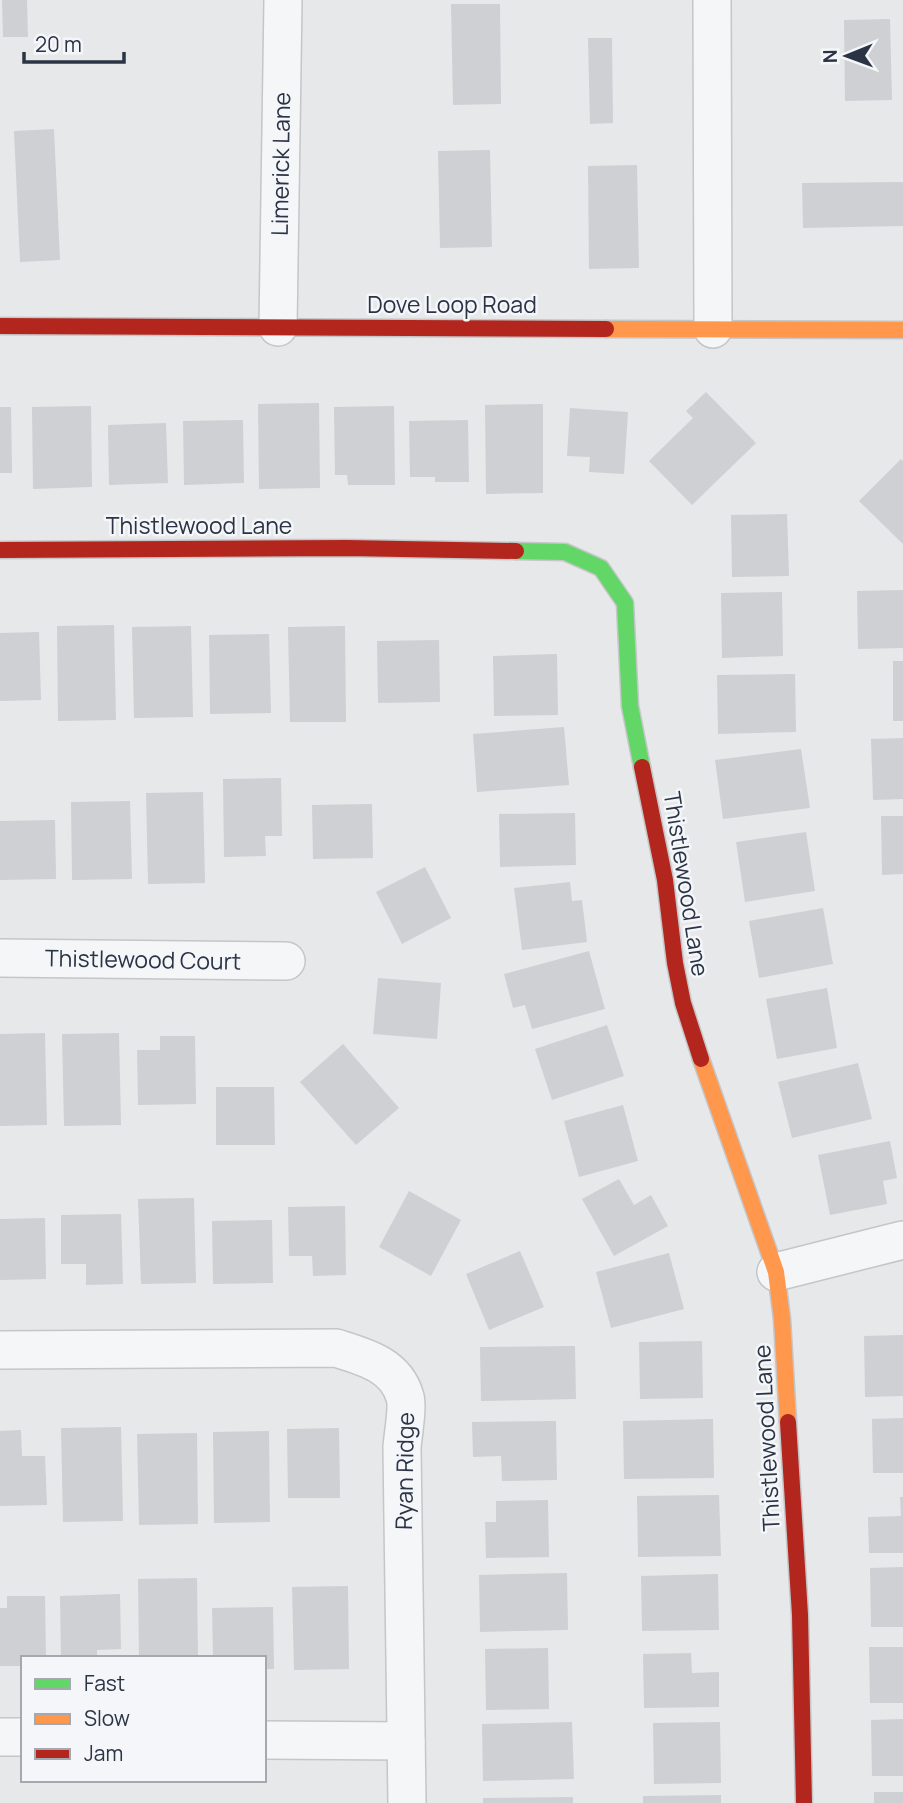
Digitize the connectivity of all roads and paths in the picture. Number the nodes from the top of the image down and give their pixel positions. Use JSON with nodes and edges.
{"nodes":[{"id":1,"x":283,"y":0,"type":"edge"},
{"id":2,"x":712,"y":0,"type":"edge"},
{"id":3,"x":0,"y":326,"type":"edge"},
{"id":4,"x":278,"y":327,"type":"junction"},
{"id":5,"x":713,"y":329,"type":"junction"},
{"id":6,"x":903,"y":330,"type":"edge"},
{"id":7,"x":0,"y":550,"type":"edge"},
{"id":8,"x":0,"y":958,"type":"edge"},
{"id":9,"x":286,"y":961,"type":"dead end"},
{"id":10,"x":903,"y":1240,"type":"edge"},
{"id":11,"x":776,"y":1272,"type":"junction"},
{"id":12,"x":0,"y":1350,"type":"edge"},
{"id":13,"x":0,"y":1737,"type":"edge"},
{"id":14,"x":21,"y":1737,"type":"edge"},
{"id":15,"x":266,"y":1740,"type":"edge"},
{"id":16,"x":406,"y":1741,"type":"junction"},
{"id":17,"x":407,"y":1803,"type":"edge"},
{"id":18,"x":804,"y":1803,"type":"edge"}],
"edges":[{"from":1,"to":4,"type":"street","name":"Limerick Lane"},
{"from":2,"to":5,"type":"street"},
{"from":3,"to":4,"type":"street","name":"Dove Loop Road"},
{"from":4,"to":5,"type":"street","name":"Dove Loop Road"},
{"from":5,"to":6,"type":"street","name":"Dove Loop Road"},
{"from":7,"to":11,"type":"street","name":"Thistlewood Lane"},
{"from":8,"to":9,"type":"street","name":"Thistlewood Court"},
{"from":10,"to":11,"type":"street"},
{"from":11,"to":18,"type":"street","name":"Thistlewood Lane"},
{"from":12,"to":16,"type":"street","name":"Ryan Ridge"},
{"from":13,"to":14,"type":"street"},
{"from":15,"to":16,"type":"street"},
{"from":16,"to":17,"type":"street","name":"Ryan Ridge"}]}
